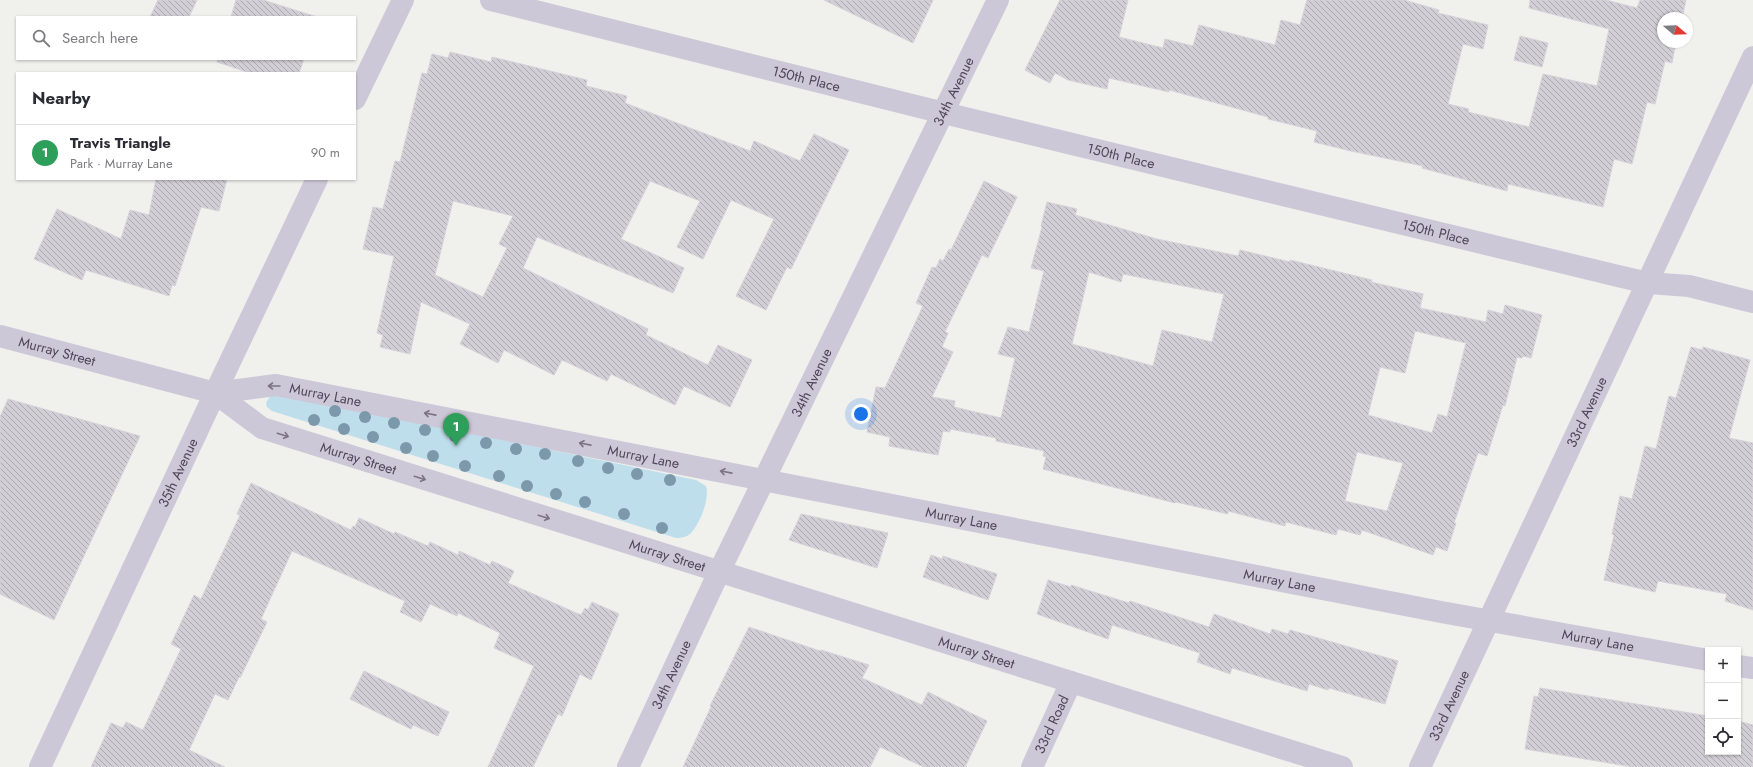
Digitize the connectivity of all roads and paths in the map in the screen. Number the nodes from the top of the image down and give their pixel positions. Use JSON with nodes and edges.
{"nodes":[{"id":1,"x":403,"y":0,"type":"edge"},
{"id":2,"x":491,"y":0,"type":"edge"},
{"id":3,"x":998,"y":0,"type":"edge"},
{"id":4,"x":1753,"y":57,"type":"edge"},
{"id":5,"x":356,"y":97,"type":"edge"},
{"id":6,"x":944,"y":113,"type":"junction"},
{"id":7,"x":317,"y":180,"type":"edge"},
{"id":8,"x":1648,"y":283,"type":"junction"},
{"id":9,"x":1753,"y":302,"type":"edge"},
{"id":10,"x":0,"y":336,"type":"edge"},
{"id":11,"x":214,"y":393,"type":"junction"},
{"id":12,"x":764,"y":480,"type":"junction"},
{"id":13,"x":719,"y":572,"type":"junction"},
{"id":14,"x":1488,"y":621,"type":"junction"},
{"id":15,"x":1705,"y":659,"type":"edge"},
{"id":16,"x":1741,"y":666,"type":"edge"},
{"id":17,"x":1753,"y":668,"type":"edge"},
{"id":18,"x":1071,"y":682,"type":"junction"},
{"id":19,"x":40,"y":767,"type":"edge"},
{"id":20,"x":628,"y":767,"type":"edge"},
{"id":21,"x":1032,"y":767,"type":"edge"},
{"id":22,"x":1342,"y":767,"type":"edge"},
{"id":23,"x":1420,"y":767,"type":"edge"}],
"edges":[{"from":1,"to":5,"type":"street"},
{"from":2,"to":6,"type":"street","name":"150th Place"},
{"from":3,"to":6,"type":"street","name":"34th Avenue"},
{"from":4,"to":8,"type":"street","name":"33rd Avenue"},
{"from":6,"to":8,"type":"street","name":"150th Place"},
{"from":6,"to":12,"type":"street","name":"34th Avenue"},
{"from":7,"to":11,"type":"street","name":"35th Avenue"},
{"from":8,"to":9,"type":"street","name":"150th Place"},
{"from":8,"to":14,"type":"street","name":"33rd Avenue"},
{"from":10,"to":11,"type":"street","name":"Murray Street"},
{"from":12,"to":11,"type":"street","name":"Murray Lane","one_way":true},
{"from":11,"to":13,"type":"street","name":"Murray Street","one_way":true},
{"from":11,"to":19,"type":"street","name":"35th Avenue"},
{"from":12,"to":13,"type":"street","name":"34th Avenue"},
{"from":12,"to":14,"type":"street","name":"Murray Lane"},
{"from":13,"to":18,"type":"street","name":"Murray Street"},
{"from":13,"to":20,"type":"street","name":"34th Avenue"},
{"from":14,"to":15,"type":"street","name":"Murray Lane"},
{"from":14,"to":23,"type":"street","name":"33rd Avenue"},
{"from":16,"to":17,"type":"street"},
{"from":18,"to":21,"type":"street","name":"33rd Road"},
{"from":18,"to":22,"type":"street","name":"Murray Street"}]}
